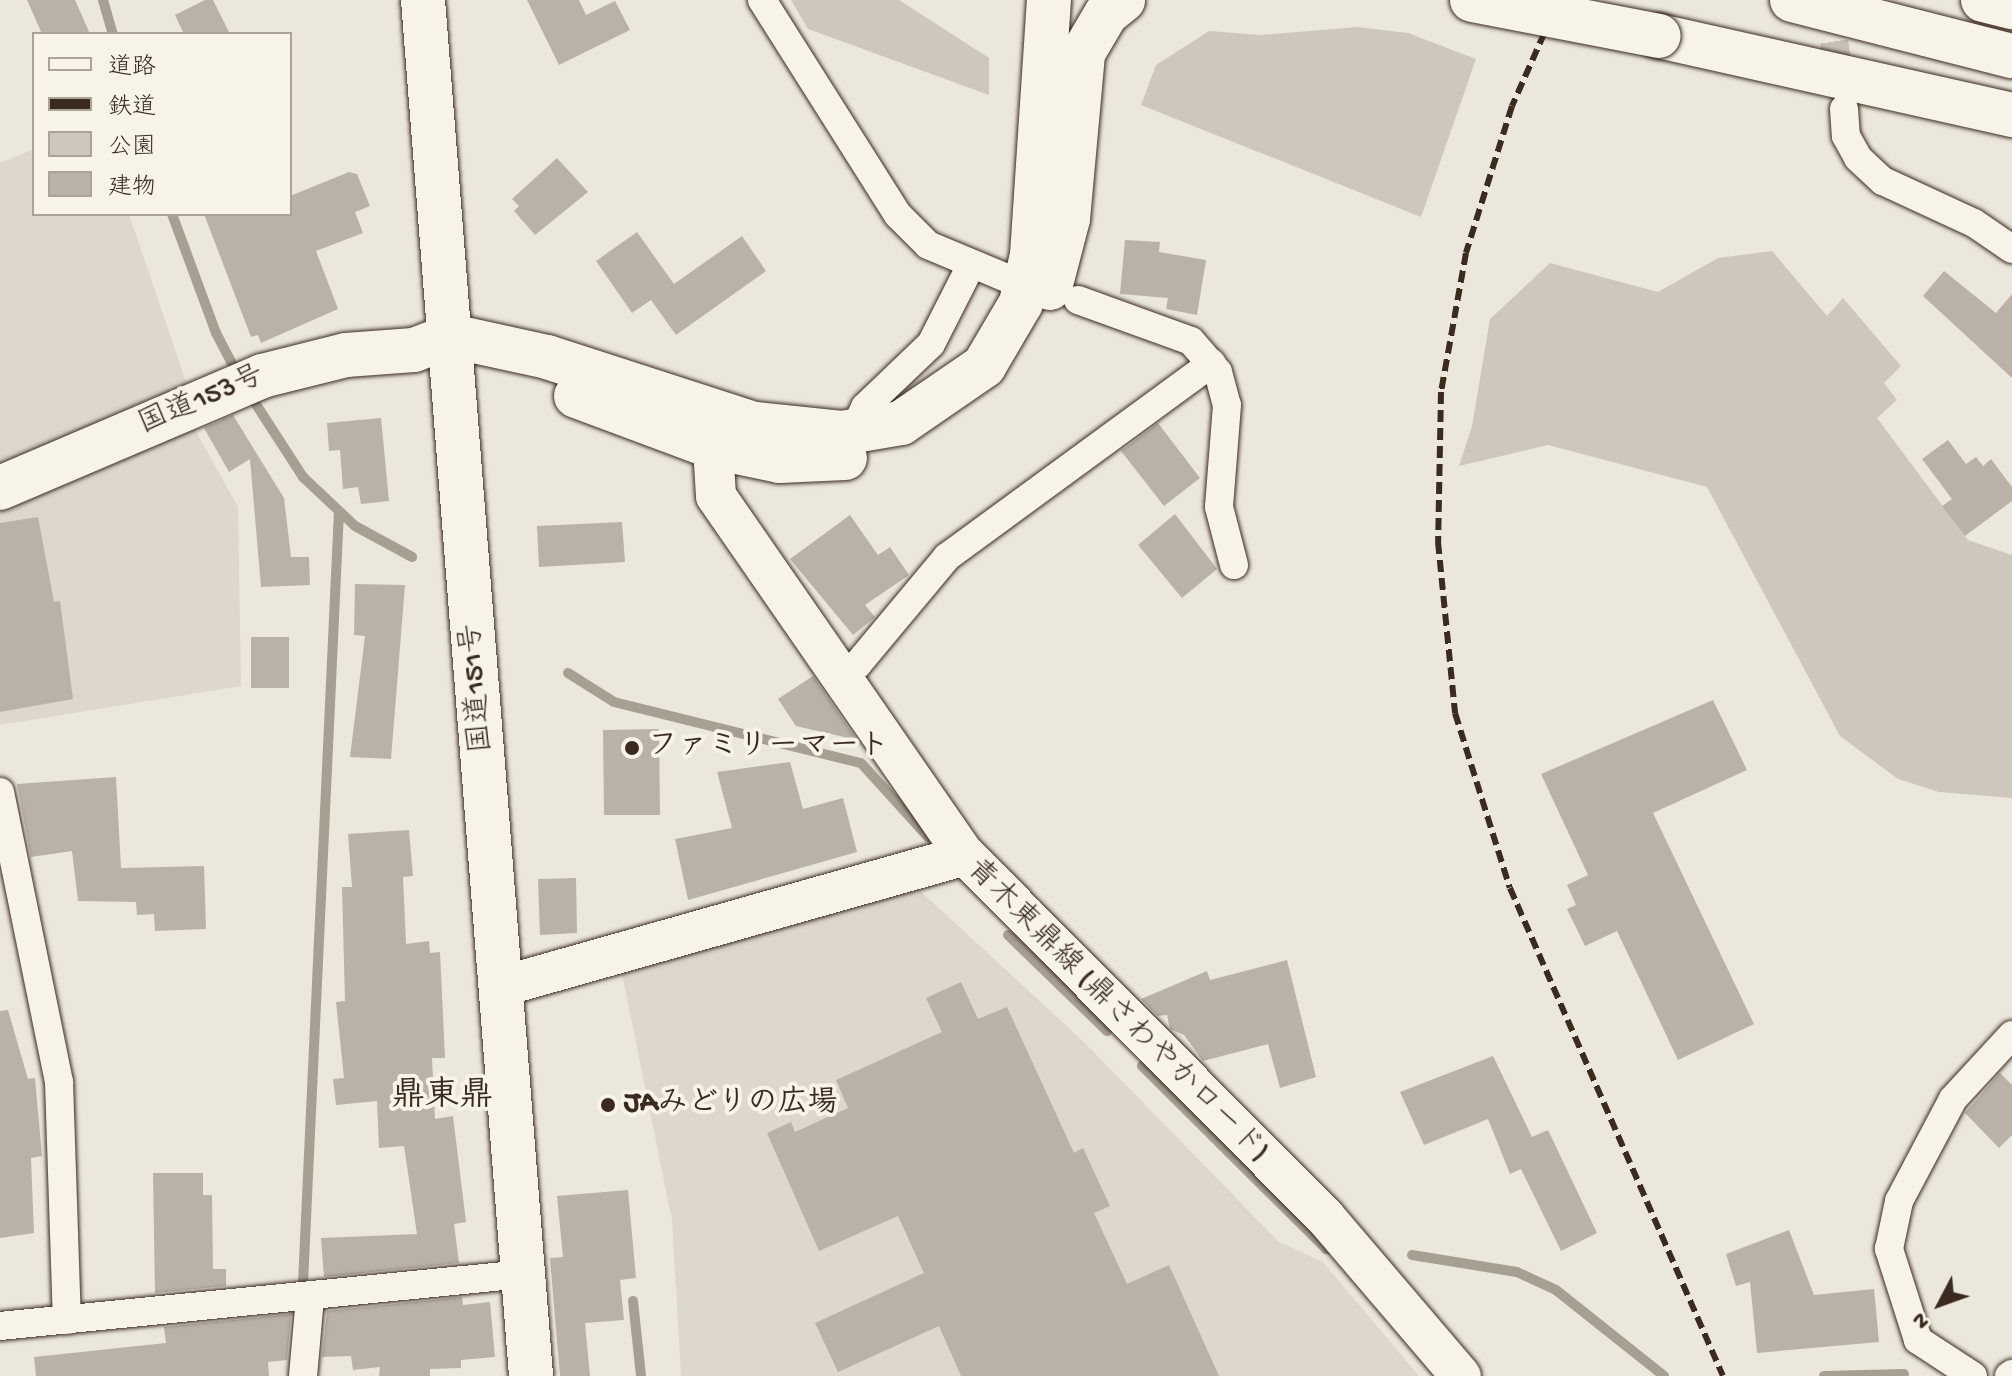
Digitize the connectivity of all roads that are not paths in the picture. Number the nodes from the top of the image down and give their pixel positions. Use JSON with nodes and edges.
{"nodes":[{"id":1,"x":423,"y":0,"type":"edge"},
{"id":2,"x":762,"y":0,"type":"edge"},
{"id":3,"x":1049,"y":0,"type":"edge"},
{"id":4,"x":1123,"y":0,"type":"edge"},
{"id":5,"x":1472,"y":0,"type":"edge"},
{"id":6,"x":1792,"y":0,"type":"edge"},
{"id":7,"x":1983,"y":0,"type":"edge"},
{"id":8,"x":2012,"y":7,"type":"edge"},
{"id":9,"x":2012,"y":56,"type":"edge"},
{"id":10,"x":1844,"y":109,"type":"tunnel mouth"},
{"id":11,"x":2012,"y":115,"type":"edge"},
{"id":12,"x":2012,"y":249,"type":"edge"},
{"id":13,"x":971,"y":265,"type":"junction"},
{"id":14,"x":1009,"y":279,"type":"dead end"},
{"id":15,"x":1078,"y":300,"type":"dead end"},
{"id":16,"x":439,"y":351,"type":"junction"},
{"id":17,"x":1212,"y":363,"type":"junction"},
{"id":18,"x":853,"y":432,"type":"junction"},
{"id":19,"x":713,"y":447,"type":"junction"},
{"id":20,"x":0,"y":488,"type":"edge"},
{"id":21,"x":1234,"y":565,"type":"dead end"},
{"id":22,"x":842,"y":673,"type":"junction"},
{"id":23,"x":0,"y":792,"type":"edge"},
{"id":24,"x":965,"y":855,"type":"junction"},
{"id":25,"x":503,"y":986,"type":"junction"},
{"id":26,"x":2012,"y":1035,"type":"edge"},
{"id":27,"x":524,"y":1274,"type":"junction"},
{"id":28,"x":310,"y":1297,"type":"junction"},
{"id":29,"x":67,"y":1320,"type":"junction"},
{"id":30,"x":0,"y":1326,"type":"edge"},
{"id":31,"x":303,"y":1376,"type":"edge"},
{"id":32,"x":531,"y":1376,"type":"edge"},
{"id":33,"x":1461,"y":1376,"type":"edge"},
{"id":34,"x":1973,"y":1376,"type":"edge"}],
"edges":[{"from":1,"to":16,"type":"highway","name":"国道151号"},
{"from":2,"to":13,"type":"street"},
{"from":3,"to":18,"type":"highway"},
{"from":4,"to":19,"type":"highway"},
{"from":5,"to":11,"type":"highway","bridge":true},
{"from":6,"to":9,"type":"highway"},
{"from":7,"to":8,"type":"highway"},
{"from":10,"to":12,"type":"street"},
{"from":13,"to":14,"type":"street"},
{"from":13,"to":18,"type":"street"},
{"from":15,"to":17,"type":"street"},
{"from":16,"to":18,"type":"highway"},
{"from":16,"to":19,"type":"highway"},
{"from":16,"to":20,"type":"highway","name":"国道153号"},
{"from":16,"to":25,"type":"highway","name":"国道151号"},
{"from":17,"to":21,"type":"street"},
{"from":17,"to":22,"type":"street"},
{"from":19,"to":22,"type":"main road"},
{"from":22,"to":24,"type":"main road"},
{"from":23,"to":29,"type":"street"},
{"from":24,"to":25,"type":"main road","name":"青木東鼎線 (鼎さわやかロード)"},
{"from":24,"to":33,"type":"main road","name":"青木東鼎線 (鼎さわやかロード)"},
{"from":25,"to":27,"type":"highway","name":"国道151号"},
{"from":26,"to":34,"type":"street"},
{"from":27,"to":28,"type":"street"},
{"from":27,"to":32,"type":"highway","name":"国道151号"},
{"from":28,"to":29,"type":"street"},
{"from":28,"to":31,"type":"street"},
{"from":29,"to":30,"type":"street"}]}
